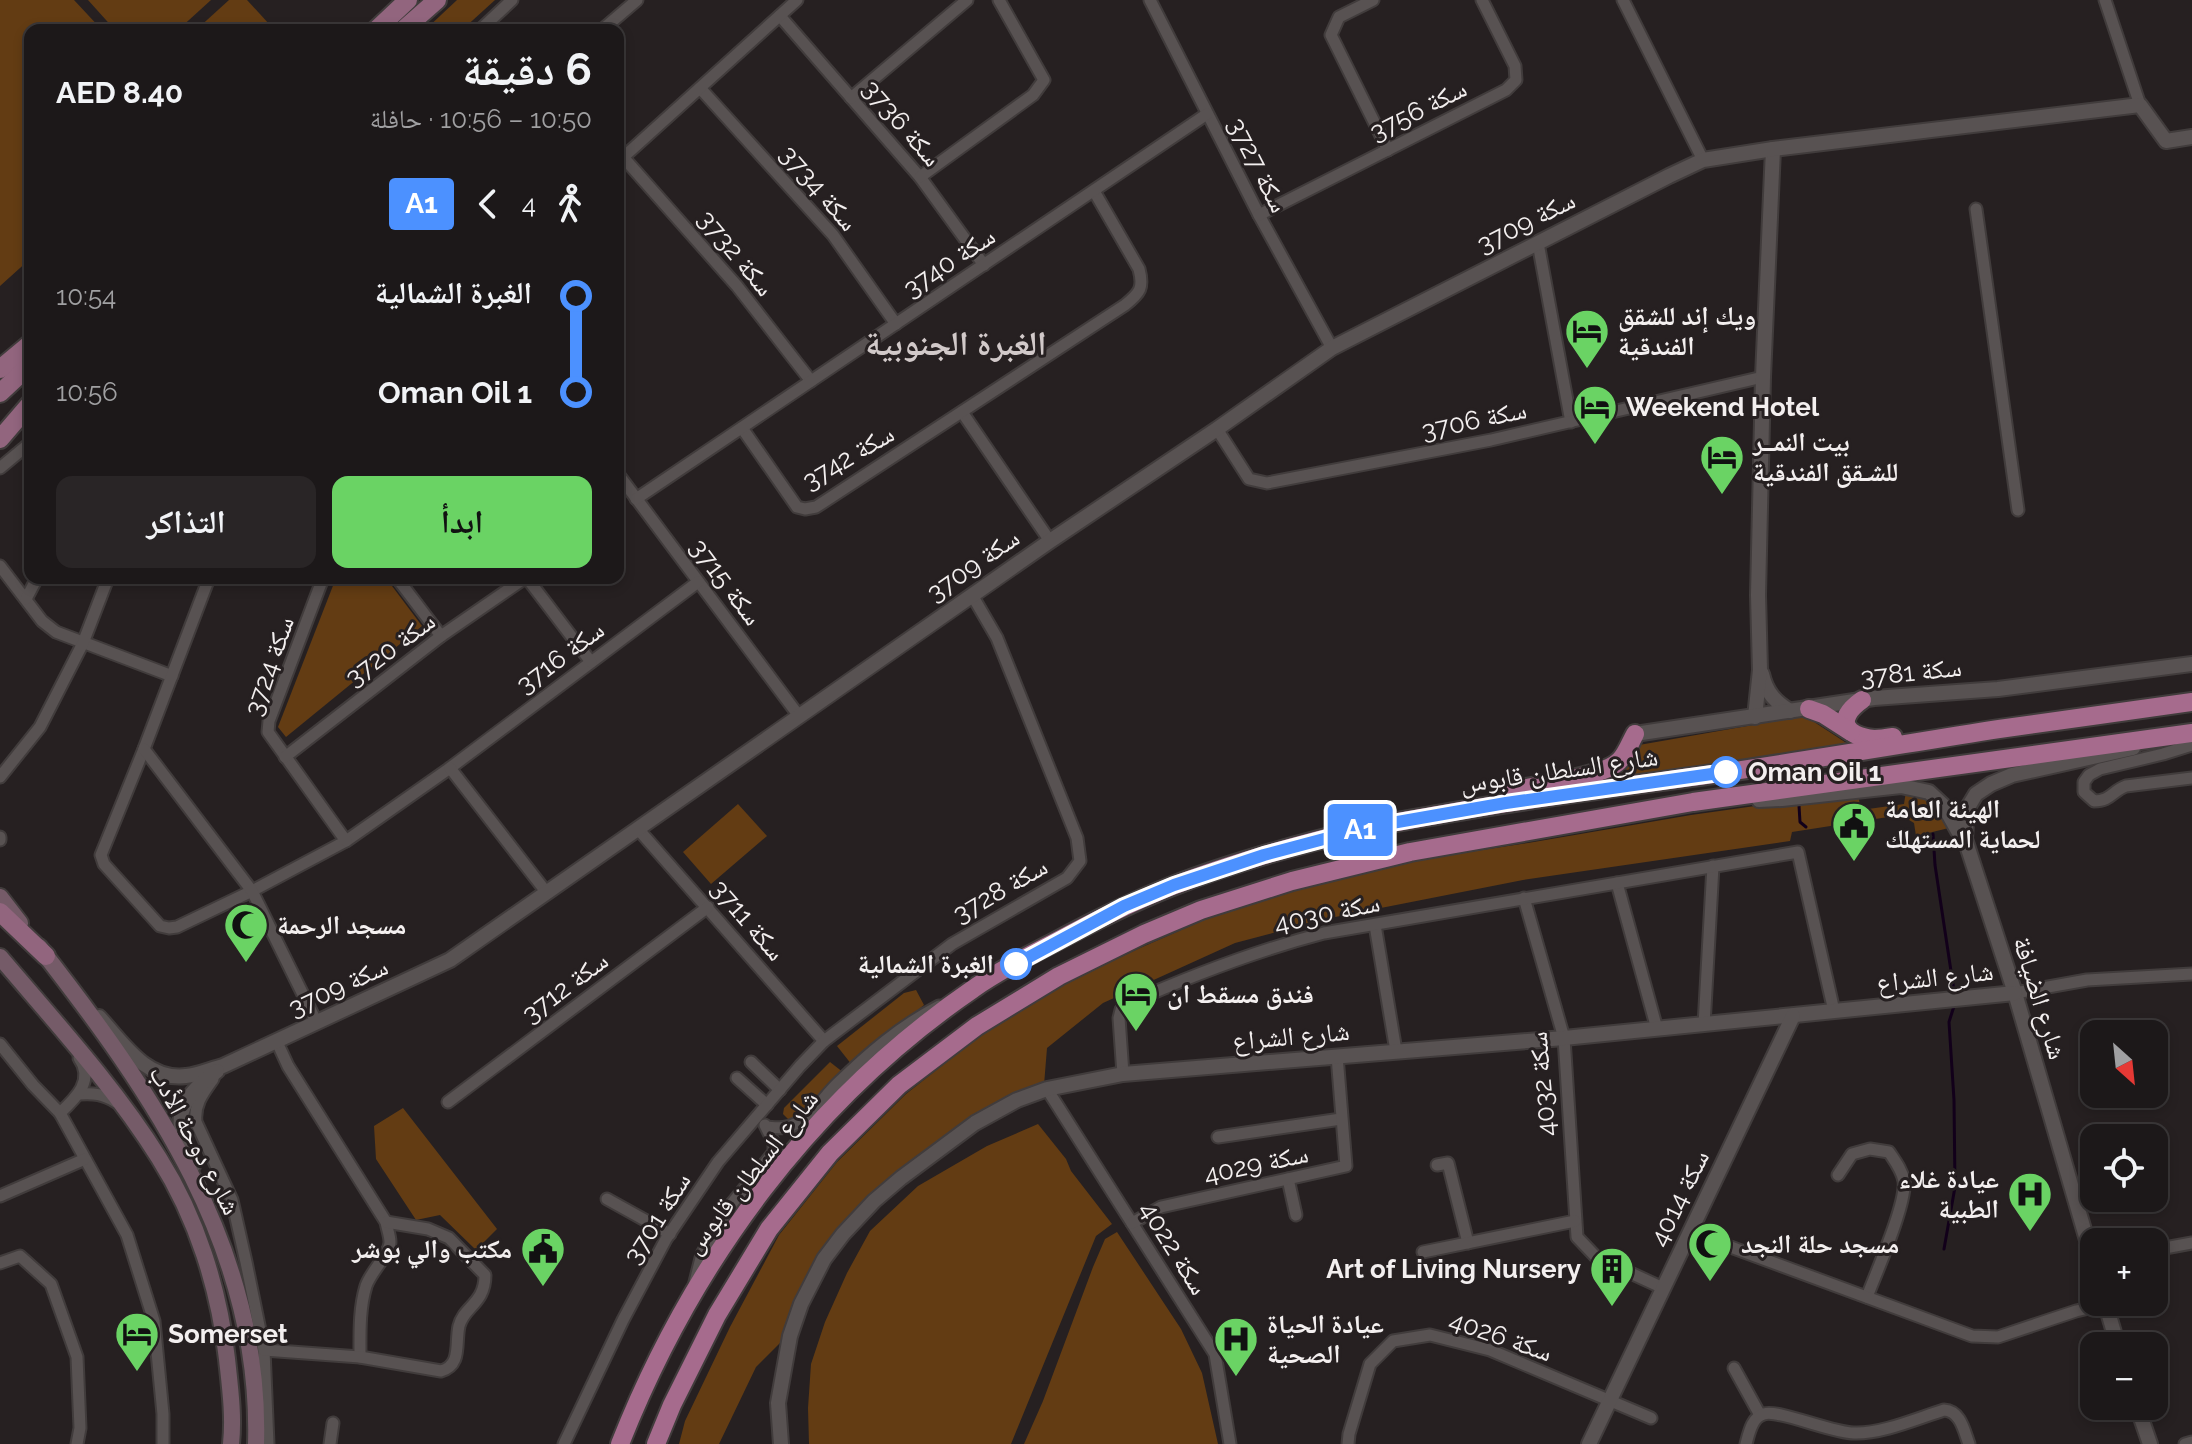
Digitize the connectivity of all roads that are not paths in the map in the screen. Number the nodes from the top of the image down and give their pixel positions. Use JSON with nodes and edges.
{"nodes":[{"id":1,"x":408,"y":0,"type":"edge"},
{"id":2,"x":437,"y":0,"type":"edge"},
{"id":3,"x":512,"y":0,"type":"edge"},
{"id":4,"x":637,"y":0,"type":"edge"},
{"id":5,"x":797,"y":0,"type":"edge"},
{"id":6,"x":967,"y":0,"type":"edge"},
{"id":7,"x":999,"y":0,"type":"edge"},
{"id":8,"x":1150,"y":0,"type":"edge"},
{"id":9,"x":1373,"y":0,"type":"edge"},
{"id":10,"x":1482,"y":0,"type":"edge"},
{"id":11,"x":1623,"y":0,"type":"edge"},
{"id":12,"x":2105,"y":0,"type":"edge"},
{"id":13,"x":780,"y":16,"type":"junction"},
{"id":14,"x":382,"y":24,"type":"edge"},
{"id":15,"x":410,"y":24,"type":"edge"},
{"id":16,"x":486,"y":24,"type":"edge"},
{"id":17,"x":609,"y":24,"type":"edge"},
{"id":18,"x":700,"y":88,"type":"junction"},
{"id":19,"x":851,"y":98,"type":"junction"},
{"id":20,"x":2140,"y":105,"type":"junction"},
{"id":21,"x":1207,"y":114,"type":"junction"},
{"id":22,"x":2192,"y":137,"type":"edge"},
{"id":23,"x":1773,"y":149,"type":"junction"},
{"id":24,"x":1388,"y":150,"type":"junction"},
{"id":25,"x":624,"y":156,"type":"edge"},
{"id":26,"x":1703,"y":160,"type":"junction"},
{"id":27,"x":624,"y":164,"type":"edge"},
{"id":28,"x":920,"y":177,"type":"junction"},
{"id":29,"x":1094,"y":191,"type":"junction"},
{"id":30,"x":1976,"y":209,"type":"dead end"},
{"id":31,"x":1259,"y":215,"type":"junction"},
{"id":32,"x":1538,"y":243,"type":"junction"},
{"id":33,"x":984,"y":265,"type":"junction"},
{"id":34,"x":896,"y":324,"type":"junction"},
{"id":35,"x":1332,"y":348,"type":"junction"},
{"id":36,"x":24,"y":349,"type":"edge"},
{"id":37,"x":24,"y":360,"type":"edge"},
{"id":38,"x":0,"y":369,"type":"edge"},
{"id":39,"x":24,"y":371,"type":"edge"},
{"id":40,"x":1763,"y":377,"type":"junction"},
{"id":41,"x":811,"y":381,"type":"junction"},
{"id":42,"x":0,"y":382,"type":"edge"},
{"id":43,"x":0,"y":393,"type":"edge"},
{"id":44,"x":24,"y":407,"type":"edge"},
{"id":45,"x":24,"y":409,"type":"edge"},
{"id":46,"x":962,"y":412,"type":"junction"},
{"id":47,"x":1571,"y":422,"type":"junction"},
{"id":48,"x":0,"y":425,"type":"edge"},
{"id":49,"x":742,"y":428,"type":"junction"},
{"id":50,"x":1217,"y":429,"type":"junction"},
{"id":51,"x":0,"y":439,"type":"edge"},
{"id":52,"x":24,"y":448,"type":"edge"},
{"id":53,"x":0,"y":468,"type":"edge"},
{"id":54,"x":624,"y":482,"type":"edge"},
{"id":55,"x":636,"y":499,"type":"junction"},
{"id":56,"x":2018,"y":510,"type":"dead end"},
{"id":57,"x":1050,"y":541,"type":"junction"},
{"id":58,"x":0,"y":566,"type":"edge"},
{"id":59,"x":698,"y":582,"type":"junction"},
{"id":60,"x":34,"y":584,"type":"edge"},
{"id":61,"x":106,"y":584,"type":"edge"},
{"id":62,"x":207,"y":584,"type":"edge"},
{"id":63,"x":321,"y":584,"type":"edge"},
{"id":64,"x":402,"y":584,"type":"edge"},
{"id":65,"x":517,"y":584,"type":"edge"},
{"id":66,"x":531,"y":584,"type":"edge"},
{"id":67,"x":972,"y":595,"type":"junction"},
{"id":68,"x":26,"y":599,"type":"junction"},
{"id":69,"x":441,"y":636,"type":"junction"},
{"id":70,"x":83,"y":643,"type":"junction"},
{"id":71,"x":591,"y":662,"type":"junction"},
{"id":72,"x":2192,"y":664,"type":"edge"},
{"id":73,"x":1760,"y":670,"type":"junction"},
{"id":74,"x":172,"y":676,"type":"junction"},
{"id":75,"x":1862,"y":700,"type":"junction"},
{"id":76,"x":2192,"y":702,"type":"edge"},
{"id":77,"x":1800,"y":710,"type":"junction"},
{"id":78,"x":799,"y":716,"type":"junction"},
{"id":79,"x":1755,"y":717,"type":"junction"},
{"id":80,"x":2000,"y":729,"type":"junction"},
{"id":81,"x":1851,"y":732,"type":"junction"},
{"id":82,"x":1635,"y":734,"type":"joint"},
{"id":83,"x":2192,"y":734,"type":"edge"},
{"id":84,"x":2192,"y":745,"type":"edge"},
{"id":85,"x":144,"y":749,"type":"junction"},
{"id":86,"x":285,"y":757,"type":"junction"},
{"id":87,"x":450,"y":768,"type":"junction"},
{"id":88,"x":0,"y":777,"type":"edge"},
{"id":89,"x":2192,"y":778,"type":"edge"},
{"id":90,"x":1693,"y":802,"type":"junction"},
{"id":91,"x":1369,"y":827,"type":"junction"},
{"id":92,"x":638,"y":829,"type":"junction"},
{"id":93,"x":1965,"y":839,"type":"junction"},
{"id":94,"x":346,"y":841,"type":"junction"},
{"id":95,"x":1713,"y":866,"type":"junction"},
{"id":96,"x":1617,"y":883,"type":"junction"},
{"id":97,"x":252,"y":891,"type":"junction"},
{"id":98,"x":547,"y":893,"type":"junction"},
{"id":99,"x":0,"y":897,"type":"edge"},
{"id":100,"x":1524,"y":898,"type":"junction"},
{"id":101,"x":708,"y":907,"type":"junction"},
{"id":102,"x":0,"y":912,"type":"edge"},
{"id":103,"x":1375,"y":925,"type":"junction"},
{"id":104,"x":46,"y":956,"type":"junction"},
{"id":105,"x":0,"y":957,"type":"edge"},
{"id":106,"x":2192,"y":974,"type":"edge"},
{"id":107,"x":67,"y":981,"type":"junction"},
{"id":108,"x":975,"y":987,"type":"junction"},
{"id":109,"x":2015,"y":993,"type":"junction"},
{"id":110,"x":1834,"y":1011,"type":"junction"},
{"id":111,"x":1793,"y":1016,"type":"junction"},
{"id":112,"x":317,"y":1023,"type":"junction"},
{"id":113,"x":57,"y":1024,"type":"junction"},
{"id":114,"x":1704,"y":1025,"type":"junction"},
{"id":115,"x":1657,"y":1029,"type":"junction"},
{"id":116,"x":1564,"y":1038,"type":"junction"},
{"id":117,"x":824,"y":1041,"type":"junction"},
{"id":118,"x":277,"y":1042,"type":"junction"},
{"id":119,"x":0,"y":1044,"type":"edge"},
{"id":120,"x":1396,"y":1051,"type":"junction"},
{"id":121,"x":1337,"y":1056,"type":"junction"},
{"id":122,"x":751,"y":1062,"type":"dead end"},
{"id":123,"x":223,"y":1066,"type":"junction"},
{"id":124,"x":1123,"y":1074,"type":"junction"},
{"id":125,"x":737,"y":1078,"type":"dead end"},
{"id":126,"x":1047,"y":1089,"type":"junction"},
{"id":127,"x":780,"y":1090,"type":"junction"},
{"id":128,"x":79,"y":1094,"type":"junction"},
{"id":129,"x":448,"y":1102,"type":"dead end"},
{"id":130,"x":767,"y":1105,"type":"junction"},
{"id":131,"x":124,"y":1107,"type":"junction"},
{"id":132,"x":60,"y":1113,"type":"junction"},
{"id":133,"x":755,"y":1117,"type":"junction"},
{"id":134,"x":1341,"y":1119,"type":"junction"},
{"id":135,"x":767,"y":1127,"type":"junction"},
{"id":136,"x":1218,"y":1137,"type":"dead end"},
{"id":137,"x":85,"y":1159,"type":"junction"},
{"id":138,"x":1437,"y":1165,"type":"dead end"},
{"id":139,"x":1838,"y":1175,"type":"dead end"},
{"id":140,"x":1288,"y":1179,"type":"junction"},
{"id":141,"x":0,"y":1196,"type":"edge"},
{"id":142,"x":607,"y":1199,"type":"dead end"},
{"id":143,"x":206,"y":1204,"type":"junction"},
{"id":144,"x":1296,"y":1215,"type":"dead end"},
{"id":145,"x":1575,"y":1221,"type":"junction"},
{"id":146,"x":386,"y":1222,"type":"junction"},
{"id":147,"x":1132,"y":1223,"type":"junction"},
{"id":148,"x":216,"y":1226,"type":"junction"},
{"id":149,"x":2084,"y":1228,"type":"edge"},
{"id":150,"x":1690,"y":1232,"type":"junction"},
{"id":151,"x":670,"y":1234,"type":"junction"},
{"id":152,"x":1468,"y":1243,"type":"junction"},
{"id":153,"x":2192,"y":1243,"type":"edge"},
{"id":154,"x":2168,"y":1247,"type":"edge"},
{"id":155,"x":1423,"y":1252,"type":"dead end"},
{"id":156,"x":246,"y":1262,"type":"junction"},
{"id":157,"x":0,"y":1263,"type":"edge"},
{"id":158,"x":1663,"y":1288,"type":"junction"},
{"id":159,"x":694,"y":1290,"type":"junction"},
{"id":160,"x":1867,"y":1297,"type":"junction"},
{"id":161,"x":2080,"y":1310,"type":"edge"},
{"id":162,"x":264,"y":1350,"type":"junction"},
{"id":163,"x":360,"y":1357,"type":"junction"},
{"id":164,"x":1734,"y":1368,"type":"dead end"},
{"id":165,"x":1610,"y":1401,"type":"junction"},
{"id":166,"x":1760,"y":1415,"type":"junction"},
{"id":167,"x":1651,"y":1418,"type":"dead end"},
{"id":168,"x":2142,"y":1420,"type":"edge"},
{"id":169,"x":333,"y":1423,"type":"dead end"},
{"id":170,"x":2192,"y":1442,"type":"edge"},
{"id":171,"x":77,"y":1444,"type":"edge"},
{"id":172,"x":163,"y":1444,"type":"edge"},
{"id":173,"x":231,"y":1444,"type":"edge"},
{"id":174,"x":256,"y":1444,"type":"edge"},
{"id":175,"x":268,"y":1444,"type":"edge"},
{"id":176,"x":330,"y":1444,"type":"edge"},
{"id":177,"x":564,"y":1444,"type":"edge"},
{"id":178,"x":620,"y":1444,"type":"edge"},
{"id":179,"x":656,"y":1444,"type":"edge"},
{"id":180,"x":781,"y":1444,"type":"edge"},
{"id":181,"x":1230,"y":1444,"type":"edge"},
{"id":182,"x":1348,"y":1444,"type":"edge"},
{"id":183,"x":1589,"y":1444,"type":"edge"},
{"id":184,"x":1746,"y":1444,"type":"edge"},
{"id":185,"x":1969,"y":1444,"type":"edge"},
{"id":186,"x":2150,"y":1444,"type":"edge"},
{"id":187,"x":2185,"y":1444,"type":"edge"}],
"edges":[{"from":1,"to":14,"type":"main road"},
{"from":2,"to":15,"type":"main road"},
{"from":3,"to":16,"type":"street"},
{"from":4,"to":17,"type":"street"},
{"from":5,"to":13,"type":"street"},
{"from":6,"to":19,"type":"street"},
{"from":7,"to":28,"type":"street"},
{"from":8,"to":21,"type":"street","name":"سكة 3727"},
{"from":9,"to":24,"type":"street"},
{"from":10,"to":24,"type":"street","name":"سكة 3756"},
{"from":11,"to":26,"type":"street"},
{"from":12,"to":20,"type":"street"},
{"from":13,"to":18,"type":"street"},
{"from":13,"to":19,"type":"street","name":"سكة 3736"},
{"from":18,"to":25,"type":"street"},
{"from":18,"to":34,"type":"street","name":"سكة 3734"},
{"from":19,"to":28,"type":"street","name":"سكة 3736"},
{"from":20,"to":22,"type":"street"},
{"from":20,"to":23,"type":"street","name":"سكة 3709"},
{"from":21,"to":29,"type":"street","name":"سكة 3740"},
{"from":21,"to":31,"type":"street","name":"سكة 3727"},
{"from":23,"to":26,"type":"street","name":"سكة 3709"},
{"from":23,"to":40,"type":"street"},
{"from":24,"to":31,"type":"street","name":"سكة 3756"},
{"from":26,"to":32,"type":"street","name":"سكة 3709"},
{"from":27,"to":41,"type":"street","name":"سكة 3732"},
{"from":28,"to":33,"type":"street","name":"سكة 3736"},
{"from":29,"to":33,"type":"street","name":"سكة 3740"},
{"from":29,"to":46,"type":"street","name":"سكة 3742"},
{"from":30,"to":56,"type":"street"},
{"from":31,"to":35,"type":"street","name":"سكة 3727"},
{"from":32,"to":35,"type":"street","name":"سكة 3709"},
{"from":32,"to":47,"type":"street"},
{"from":33,"to":34,"type":"street","name":"سكة 3740"},
{"from":34,"to":41,"type":"street","name":"سكة 3740"},
{"from":35,"to":50,"type":"street","name":"سكة 3709"},
{"from":36,"to":38,"type":"main road"},
{"from":37,"to":42,"type":"main road"},
{"from":39,"to":43,"type":"main road"},
{"from":40,"to":47,"type":"street","name":"سكة 3706"},
{"from":40,"to":73,"type":"street"},
{"from":41,"to":49,"type":"street","name":"سكة 3740"},
{"from":44,"to":48,"type":"main road"},
{"from":45,"to":51,"type":"main road"},
{"from":46,"to":49,"type":"street","name":"سكة 3742"},
{"from":46,"to":57,"type":"street"},
{"from":47,"to":50,"type":"street","name":"سكة 3706"},
{"from":49,"to":55,"type":"street","name":"سكة 3740"},
{"from":50,"to":57,"type":"street","name":"سكة 3709"},
{"from":52,"to":53,"type":"street"},
{"from":54,"to":55,"type":"street","name":"سكة 3715"},
{"from":55,"to":59,"type":"street","name":"سكة 3715"},
{"from":57,"to":67,"type":"street","name":"سكة 3709"},
{"from":58,"to":68,"type":"street"},
{"from":59,"to":71,"type":"street","name":"سكة 3716"},
{"from":59,"to":78,"type":"street","name":"سكة 3715"},
{"from":60,"to":68,"type":"street"},
{"from":61,"to":70,"type":"street"},
{"from":62,"to":74,"type":"street","name":"سكة 3716"},
{"from":63,"to":86,"type":"street","name":"سكة 3724"},
{"from":64,"to":69,"type":"street"},
{"from":65,"to":69,"type":"street","name":"سكة 3720"},
{"from":66,"to":71,"type":"street"},
{"from":67,"to":78,"type":"street","name":"سكة 3709"},
{"from":67,"to":117,"type":"street","name":"سكة 3728"},
{"from":68,"to":70,"type":"street"},
{"from":69,"to":86,"type":"street","name":"سكة 3720"},
{"from":70,"to":74,"type":"street"},
{"from":70,"to":88,"type":"street"},
{"from":71,"to":87,"type":"street","name":"سكة 3716"},
{"from":72,"to":75,"type":"street","name":"سكة 3781"},
{"from":73,"to":77,"type":"street"},
{"from":73,"to":79,"type":"street"},
{"from":74,"to":85,"type":"street","name":"سكة 3716"},
{"from":75,"to":77,"type":"street","name":"سكة 3781"},
{"from":75,"to":81,"type":"highway"},
{"from":76,"to":80,"type":"highway","name":"شارع السلطان قابوس"},
{"from":77,"to":79,"type":"street","name":"سكة 3781"},
{"from":77,"to":81,"type":"highway"},
{"from":78,"to":92,"type":"street","name":"سكة 3709"},
{"from":79,"to":82,"type":"street","name":"سكة 3781"},
{"from":80,"to":81,"type":"highway"},
{"from":80,"to":91,"type":"highway","name":"شارع السلطان قابوس"},
{"from":82,"to":91,"type":"highway"},
{"from":83,"to":90,"type":"highway","name":"شارع السلطان قابوس"},
{"from":83,"to":93,"type":"street"},
{"from":84,"to":89,"type":"street"},
{"from":85,"to":97,"type":"street"},
{"from":85,"to":97,"type":"street","name":"سكة 3716"},
{"from":86,"to":94,"type":"street","name":"سكة 3724"},
{"from":87,"to":94,"type":"street","name":"سكة 3716"},
{"from":87,"to":98,"type":"street"},
{"from":90,"to":93,"type":"street"},
{"from":90,"to":179,"type":"highway","name":"شارع السلطان قابوس"},
{"from":91,"to":108,"type":"highway","name":"شارع السلطان قابوس"},
{"from":92,"to":98,"type":"street","name":"سكة 3709"},
{"from":92,"to":101,"type":"street","name":"سكة 3711"},
{"from":93,"to":109,"type":"street","name":"شارع الضيافة"},
{"from":94,"to":97,"type":"street","name":"سكة 3716"},
{"from":95,"to":96,"type":"street","name":"سكة 4030"},
{"from":95,"to":110,"type":"street","name":"سكة 4030"},
{"from":95,"to":114,"type":"street"},
{"from":96,"to":100,"type":"street","name":"سكة 4030"},
{"from":96,"to":115,"type":"street"},
{"from":97,"to":112,"type":"street"},
{"from":98,"to":112,"type":"street","name":"سكة 3709"},
{"from":99,"to":104,"type":"main road","name":"شارع دوحة الأدب"},
{"from":100,"to":103,"type":"street","name":"سكة 4030"},
{"from":100,"to":116,"type":"street","name":"سكة 4032"},
{"from":101,"to":117,"type":"street","name":"سكة 3711"},
{"from":101,"to":129,"type":"street","name":"سكة 3712"},
{"from":102,"to":104,"type":"main road"},
{"from":103,"to":120,"type":"street"},
{"from":103,"to":124,"type":"street","name":"سكة 4030"},
{"from":104,"to":107,"type":"main road","name":"شارع دوحة الأدب"},
{"from":105,"to":113,"type":"main road","name":"شارع دوحة الأدب"},
{"from":106,"to":109,"type":"street"},
{"from":107,"to":123,"type":"street","name":"سكة 3709"},
{"from":107,"to":143,"type":"main road","name":"شارع دوحة الأدب"},
{"from":108,"to":135,"type":"street"},
{"from":108,"to":159,"type":"highway","name":"شارع السلطان قابوس"},
{"from":109,"to":110,"type":"street","name":"شارع الشراع"},
{"from":109,"to":149,"type":"street","name":"شارع الضيافة"},
{"from":110,"to":111,"type":"street","name":"شارع الشراع"},
{"from":111,"to":114,"type":"street","name":"شارع الشراع"},
{"from":111,"to":150,"type":"street","name":"سكة 4014"},
{"from":112,"to":118,"type":"street","name":"سكة 3709"},
{"from":113,"to":128,"type":"street"},
{"from":113,"to":131,"type":"main road","name":"شارع دوحة الأدب"},
{"from":114,"to":115,"type":"street","name":"شارع الشراع"},
{"from":115,"to":116,"type":"street","name":"شارع الشراع"},
{"from":116,"to":120,"type":"street","name":"شارع الشراع"},
{"from":116,"to":145,"type":"street","name":"سكة 4032"},
{"from":117,"to":127,"type":"street","name":"سكة 3701"},
{"from":118,"to":123,"type":"street","name":"سكة 3709"},
{"from":118,"to":146,"type":"street"},
{"from":119,"to":132,"type":"street"},
{"from":120,"to":121,"type":"street","name":"شارع الشراع"},
{"from":121,"to":124,"type":"street","name":"شارع الشراع"},
{"from":121,"to":134,"type":"street","name":"سكة 4029"},
{"from":122,"to":127,"type":"street"},
{"from":123,"to":143,"type":"street","name":"سكة 3709"},
{"from":123,"to":156,"type":"street"},
{"from":124,"to":126,"type":"street","name":"شارع الشراع"},
{"from":125,"to":130,"type":"street"},
{"from":126,"to":147,"type":"street","name":"سكة 4022"},
{"from":126,"to":180,"type":"street","name":"شارع الشراع"},
{"from":127,"to":130,"type":"street","name":"سكة 3701"},
{"from":128,"to":131,"type":"street"},
{"from":128,"to":132,"type":"street"},
{"from":130,"to":133,"type":"street","name":"سكة 3701"},
{"from":131,"to":173,"type":"main road","name":"شارع دوحة الأدب"},
{"from":132,"to":137,"type":"street"},
{"from":133,"to":135,"type":"street"},
{"from":133,"to":151,"type":"street","name":"سكة 3701"},
{"from":134,"to":136,"type":"street","name":"سكة 4029"},
{"from":134,"to":140,"type":"street","name":"سكة 4029"},
{"from":135,"to":159,"type":"street"},
{"from":137,"to":141,"type":"street"},
{"from":137,"to":172,"type":"street"},
{"from":138,"to":152,"type":"street"},
{"from":139,"to":160,"type":"street"},
{"from":140,"to":144,"type":"street"},
{"from":140,"to":147,"type":"street","name":"سكة 4029"},
{"from":142,"to":151,"type":"street"},
{"from":143,"to":148,"type":"main road","name":"شارع دوحة الأدب"},
{"from":145,"to":152,"type":"street"},
{"from":145,"to":158,"type":"street","name":"سكة 4032"},
{"from":146,"to":163,"type":"street"},
{"from":146,"to":163,"type":"street"},
{"from":147,"to":181,"type":"street","name":"سكة 4022"},
{"from":148,"to":156,"type":"street"},
{"from":148,"to":174,"type":"main road","name":"شارع دوحة الأدب"},
{"from":150,"to":158,"type":"street","name":"سكة 4014"},
{"from":150,"to":160,"type":"street"},
{"from":151,"to":177,"type":"street","name":"سكة 3701"},
{"from":152,"to":155,"type":"street"},
{"from":153,"to":154,"type":"street"},
{"from":156,"to":162,"type":"street"},
{"from":157,"to":171,"type":"street"},
{"from":158,"to":165,"type":"street","name":"سكة 4014"},
{"from":159,"to":178,"type":"highway","name":"شارع السلطان قابوس"},
{"from":160,"to":161,"type":"street"},
{"from":162,"to":163,"type":"street"},
{"from":162,"to":175,"type":"street"},
{"from":164,"to":166,"type":"street"},
{"from":165,"to":167,"type":"street"},
{"from":165,"to":182,"type":"street","name":"سكة 4026"},
{"from":165,"to":183,"type":"street","name":"سكة 4014"},
{"from":166,"to":184,"type":"street"},
{"from":166,"to":185,"type":"street"},
{"from":168,"to":186,"type":"street"},
{"from":169,"to":176,"type":"street"},
{"from":170,"to":187,"type":"street"}]}
